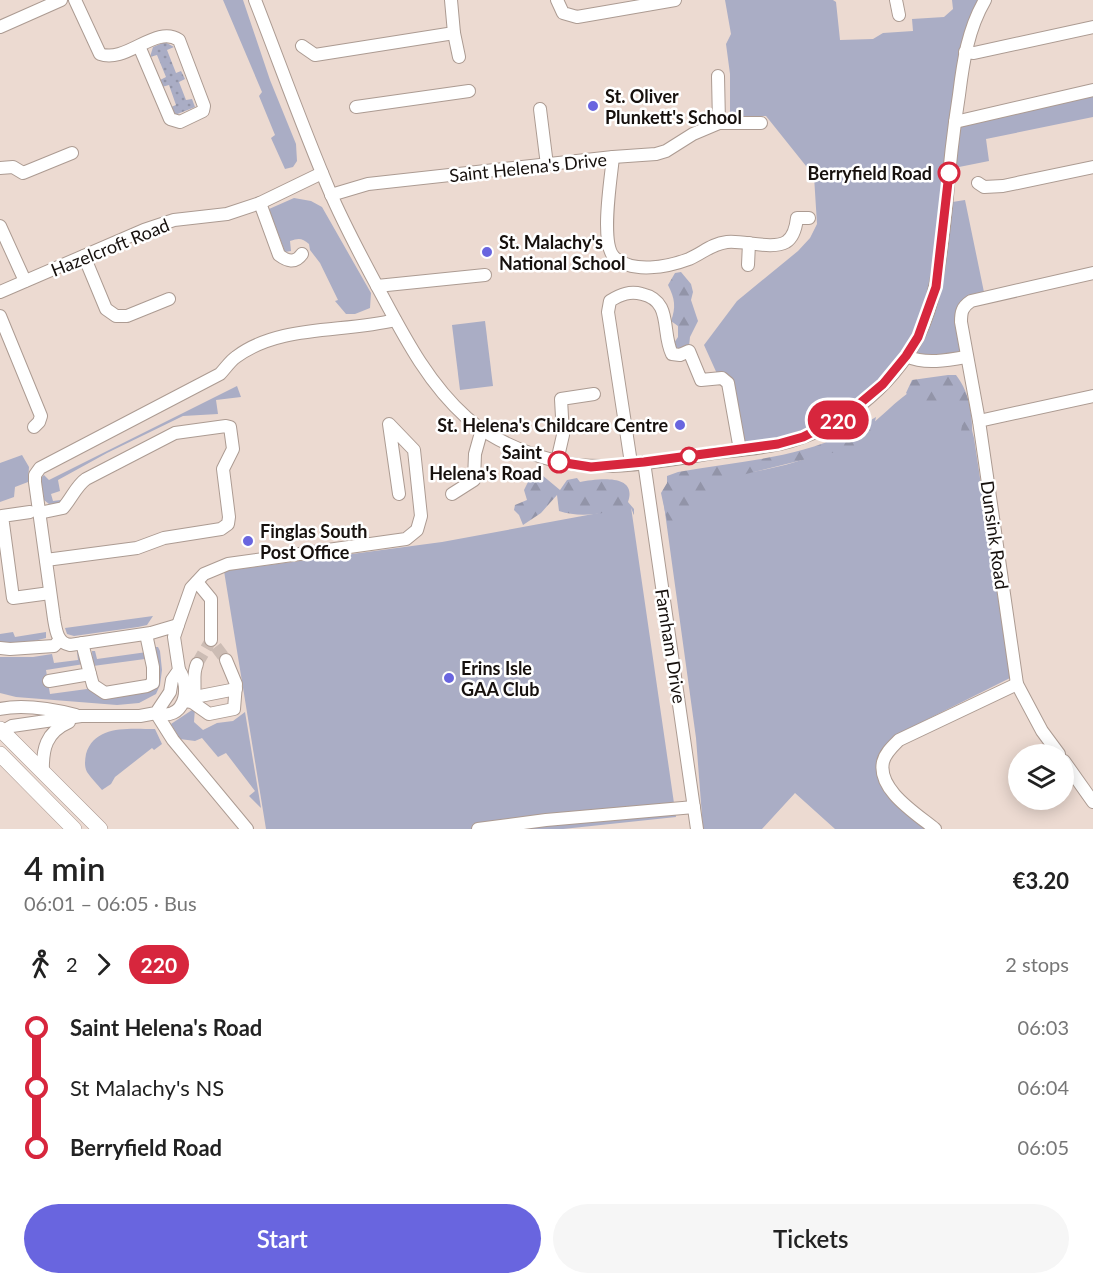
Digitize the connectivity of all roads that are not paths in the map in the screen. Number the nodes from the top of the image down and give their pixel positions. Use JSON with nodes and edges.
{"nodes":[{"id":1,"x":61,"y":0,"type":"edge"},
{"id":2,"x":75,"y":0,"type":"edge"},
{"id":3,"x":255,"y":0,"type":"edge"},
{"id":4,"x":451,"y":0,"type":"edge"},
{"id":5,"x":557,"y":0,"type":"edge"},
{"id":6,"x":675,"y":0,"type":"edge"},
{"id":7,"x":896,"y":0,"type":"edge"},
{"id":8,"x":985,"y":0,"type":"edge"},
{"id":9,"x":898,"y":15,"type":"dead end"},
{"id":10,"x":0,"y":27,"type":"edge"},
{"id":11,"x":1093,"y":27,"type":"edge"},
{"id":12,"x":454,"y":33,"type":"junction"},
{"id":13,"x":139,"y":46,"type":"junction"},
{"id":14,"x":302,"y":46,"type":"dead end"},
{"id":15,"x":966,"y":52,"type":"junction"},
{"id":16,"x":459,"y":57,"type":"dead end"},
{"id":17,"x":718,"y":76,"type":"dead end"},
{"id":18,"x":1093,"y":90,"type":"edge"},
{"id":19,"x":470,"y":91,"type":"dead end"},
{"id":20,"x":356,"y":107,"type":"dead end"},
{"id":21,"x":540,"y":109,"type":"dead end"},
{"id":22,"x":955,"y":122,"type":"junction"},
{"id":23,"x":719,"y":123,"type":"junction"},
{"id":24,"x":761,"y":123,"type":"dead end"},
{"id":25,"x":72,"y":153,"type":"dead end"},
{"id":26,"x":613,"y":157,"type":"junction"},
{"id":27,"x":547,"y":165,"type":"junction"},
{"id":28,"x":1093,"y":167,"type":"edge"},
{"id":29,"x":0,"y":168,"type":"edge"},
{"id":30,"x":322,"y":173,"type":"junction"},
{"id":31,"x":978,"y":183,"type":"dead end"},
{"id":32,"x":331,"y":195,"type":"junction"},
{"id":33,"x":260,"y":203,"type":"junction"},
{"id":34,"x":808,"y":218,"type":"dead end"},
{"id":35,"x":0,"y":226,"type":"edge"},
{"id":36,"x":749,"y":243,"type":"junction"},
{"id":37,"x":302,"y":254,"type":"dead end"},
{"id":38,"x":84,"y":256,"type":"junction"},
{"id":39,"x":748,"y":265,"type":"dead end"},
{"id":40,"x":1093,"y":273,"type":"edge"},
{"id":41,"x":485,"y":275,"type":"dead end"},
{"id":42,"x":25,"y":281,"type":"junction"},
{"id":43,"x":377,"y":286,"type":"junction"},
{"id":44,"x":0,"y":292,"type":"edge"},
{"id":45,"x":169,"y":299,"type":"dead end"},
{"id":46,"x":0,"y":316,"type":"edge"},
{"id":47,"x":395,"y":320,"type":"junction"},
{"id":48,"x":906,"y":356,"type":"junction"},
{"id":49,"x":967,"y":357,"type":"junction"},
{"id":50,"x":594,"y":394,"type":"dead end"},
{"id":51,"x":1092,"y":400,"type":"edge"},
{"id":52,"x":979,"y":421,"type":"junction"},
{"id":53,"x":34,"y":427,"type":"dead end"},
{"id":54,"x":482,"y":429,"type":"junction"},
{"id":55,"x":740,"y":450,"type":"junction"},
{"id":56,"x":557,"y":461,"type":"junction"},
{"id":57,"x":644,"y":462,"type":"junction"},
{"id":58,"x":631,"y":463,"type":"junction"},
{"id":59,"x":399,"y":494,"type":"dead end"},
{"id":60,"x":452,"y":494,"type":"dead end"},
{"id":61,"x":34,"y":512,"type":"junction"},
{"id":62,"x":46,"y":560,"type":"junction"},
{"id":63,"x":197,"y":582,"type":"junction"},
{"id":64,"x":50,"y":593,"type":"junction"},
{"id":65,"x":178,"y":625,"type":"junction"},
{"id":66,"x":146,"y":634,"type":"junction"},
{"id":67,"x":60,"y":640,"type":"junction"},
{"id":68,"x":211,"y":640,"type":"dead end"},
{"id":69,"x":82,"y":643,"type":"junction"},
{"id":70,"x":0,"y":648,"type":"edge"},
{"id":71,"x":226,"y":660,"type":"tunnel mouth"},
{"id":72,"x":197,"y":664,"type":"tunnel mouth"},
{"id":73,"x":179,"y":670,"type":"junction"},
{"id":74,"x":90,"y":674,"type":"junction"},
{"id":75,"x":49,"y":681,"type":"dead end"},
{"id":76,"x":1017,"y":684,"type":"junction"},
{"id":77,"x":236,"y":689,"type":"junction"},
{"id":78,"x":190,"y":700,"type":"junction"},
{"id":79,"x":0,"y":709,"type":"edge"},
{"id":80,"x":156,"y":713,"type":"junction"},
{"id":81,"x":81,"y":716,"type":"junction"},
{"id":82,"x":1,"y":731,"type":"edge"},
{"id":83,"x":1052,"y":744,"type":"edge"},
{"id":84,"x":0,"y":754,"type":"edge"},
{"id":85,"x":43,"y":773,"type":"junction"},
{"id":86,"x":1074,"y":775,"type":"edge"},
{"id":87,"x":1093,"y":802,"type":"edge"},
{"id":88,"x":694,"y":807,"type":"junction"},
{"id":89,"x":74,"y":829,"type":"edge"},
{"id":90,"x":100,"y":829,"type":"edge"},
{"id":91,"x":247,"y":829,"type":"edge"},
{"id":92,"x":478,"y":829,"type":"edge"},
{"id":93,"x":697,"y":829,"type":"edge"},
{"id":94,"x":935,"y":829,"type":"edge"}],
"edges":[{"from":1,"to":10,"type":"street"},
{"from":2,"to":13,"type":"street"},
{"from":3,"to":30,"type":"street"},
{"from":4,"to":12,"type":"street"},
{"from":5,"to":6,"type":"street"},
{"from":7,"to":9,"type":"street"},
{"from":8,"to":15,"type":"street"},
{"from":11,"to":15,"type":"street"},
{"from":12,"to":14,"type":"street"},
{"from":12,"to":16,"type":"street"},
{"from":13,"to":13,"type":"street"},
{"from":15,"to":22,"type":"street"},
{"from":17,"to":23,"type":"street"},
{"from":18,"to":22,"type":"street"},
{"from":19,"to":20,"type":"street"},
{"from":21,"to":27,"type":"street"},
{"from":22,"to":48,"type":"street"},
{"from":23,"to":24,"type":"street","name":"Saint Helena's Drive"},
{"from":23,"to":26,"type":"street","name":"Saint Helena's Drive"},
{"from":25,"to":29,"type":"street"},
{"from":26,"to":27,"type":"street","name":"Saint Helena's Drive"},
{"from":26,"to":36,"type":"street"},
{"from":27,"to":32,"type":"street","name":"Saint Helena's Drive"},
{"from":28,"to":31,"type":"street"},
{"from":30,"to":32,"type":"street"},
{"from":30,"to":33,"type":"street","name":"Hazelcroft Road"},
{"from":32,"to":43,"type":"street"},
{"from":33,"to":37,"type":"street"},
{"from":33,"to":38,"type":"street","name":"Hazelcroft Road"},
{"from":34,"to":36,"type":"street"},
{"from":35,"to":42,"type":"street"},
{"from":36,"to":39,"type":"street"},
{"from":38,"to":42,"type":"street","name":"Hazelcroft Road"},
{"from":38,"to":45,"type":"street"},
{"from":40,"to":49,"type":"street","name":"Dunsink Road"},
{"from":41,"to":43,"type":"street"},
{"from":42,"to":44,"type":"street","name":"Hazelcroft Road"},
{"from":43,"to":47,"type":"street"},
{"from":46,"to":53,"type":"street"},
{"from":47,"to":54,"type":"street"},
{"from":47,"to":61,"type":"street"},
{"from":48,"to":49,"type":"street"},
{"from":48,"to":55,"type":"street"},
{"from":49,"to":52,"type":"street","name":"Dunsink Road"},
{"from":50,"to":56,"type":"street"},
{"from":51,"to":52,"type":"street"},
{"from":52,"to":76,"type":"street","name":"Dunsink Road"},
{"from":54,"to":56,"type":"street"},
{"from":54,"to":60,"type":"street"},
{"from":55,"to":57,"type":"street"},
{"from":55,"to":58,"type":"street"},
{"from":56,"to":58,"type":"street"},
{"from":57,"to":58,"type":"street"},
{"from":57,"to":88,"type":"street","name":"Farnham Drive"},
{"from":59,"to":63,"type":"street"},
{"from":61,"to":62,"type":"street"},
{"from":61,"to":62,"type":"street"},
{"from":61,"to":64,"type":"street"},
{"from":62,"to":64,"type":"street"},
{"from":63,"to":65,"type":"street"},
{"from":63,"to":68,"type":"street"},
{"from":64,"to":67,"type":"street"},
{"from":65,"to":66,"type":"street"},
{"from":65,"to":73,"type":"street"},
{"from":66,"to":69,"type":"street"},
{"from":66,"to":74,"type":"street"},
{"from":67,"to":69,"type":"street"},
{"from":67,"to":70,"type":"street"},
{"from":69,"to":74,"type":"street"},
{"from":71,"to":77,"type":"street"},
{"from":72,"to":78,"type":"street"},
{"from":73,"to":78,"type":"street"},
{"from":73,"to":80,"type":"street"},
{"from":74,"to":75,"type":"street"},
{"from":76,"to":83,"type":"street","name":"Dunsink Road"},
{"from":76,"to":94,"type":"street"},
{"from":77,"to":78,"type":"street"},
{"from":77,"to":78,"type":"street"},
{"from":78,"to":80,"type":"street"},
{"from":79,"to":81,"type":"street"},
{"from":80,"to":81,"type":"street"},
{"from":80,"to":91,"type":"street"},
{"from":81,"to":82,"type":"street"},
{"from":81,"to":85,"type":"street"},
{"from":82,"to":85,"type":"main road"},
{"from":84,"to":89,"type":"main road"},
{"from":85,"to":90,"type":"main road"},
{"from":86,"to":87,"type":"street"},
{"from":88,"to":92,"type":"street"},
{"from":88,"to":93,"type":"street","name":"Farnham Drive"}]}
